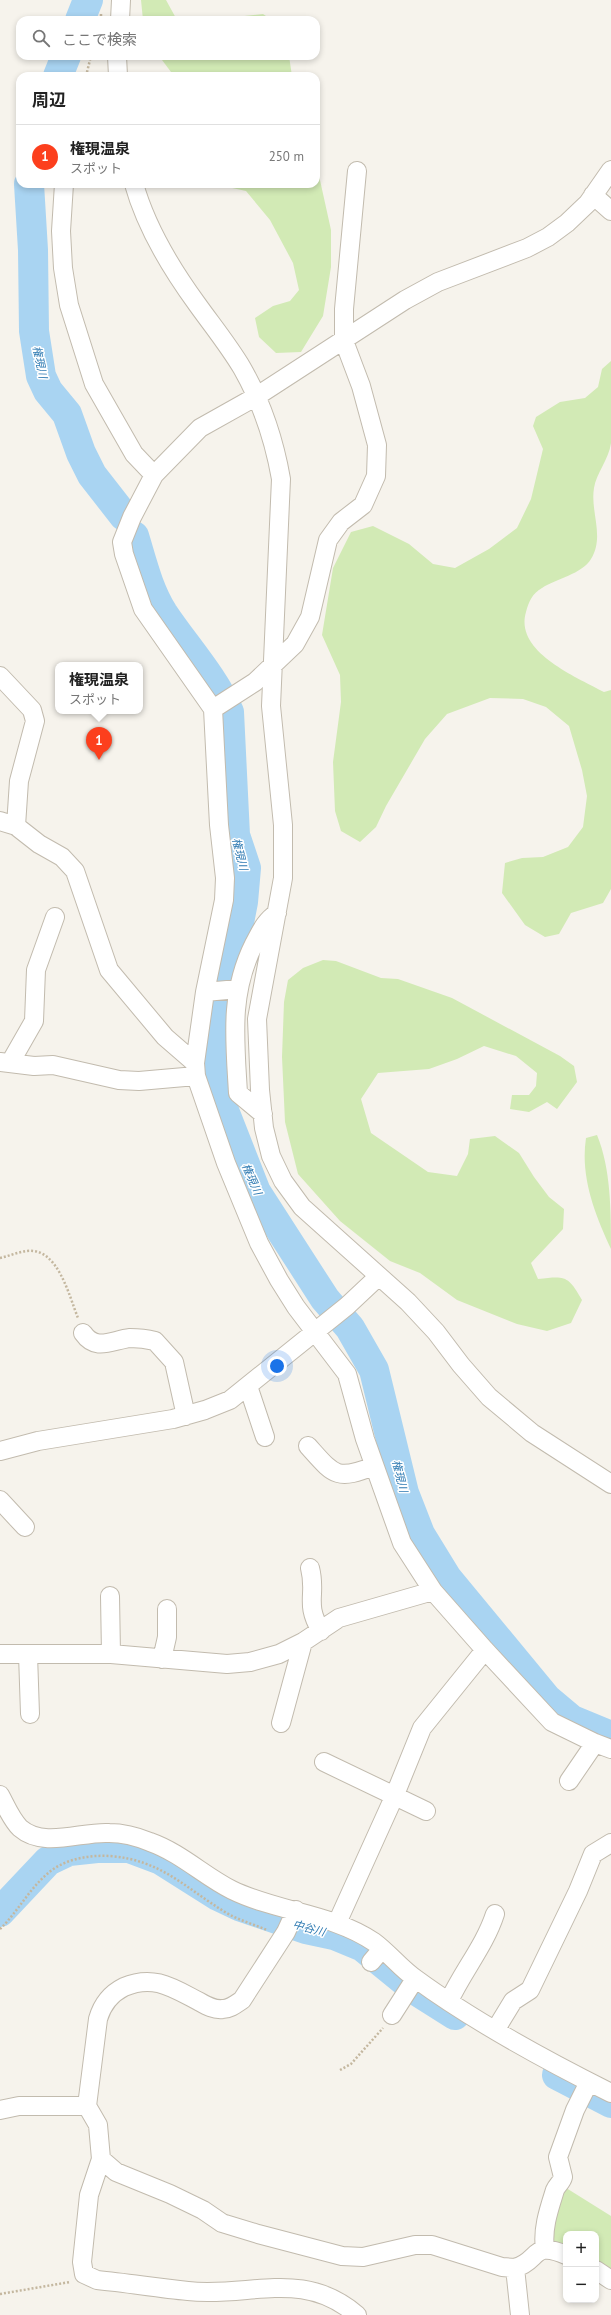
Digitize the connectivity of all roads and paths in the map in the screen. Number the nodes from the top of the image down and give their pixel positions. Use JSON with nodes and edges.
{"nodes":[{"id":1,"x":121,"y":0,"type":"edge"},
{"id":2,"x":120,"y":16,"type":"edge"},
{"id":3,"x":90,"y":60,"type":"edge"},
{"id":4,"x":118,"y":60,"type":"edge"},
{"id":5,"x":87,"y":72,"type":"edge"},
{"id":6,"x":118,"y":72,"type":"edge"},
{"id":7,"x":611,"y":170,"type":"edge"},
{"id":8,"x":357,"y":171,"type":"dead end"},
{"id":9,"x":64,"y":188,"type":"edge"},
{"id":10,"x":136,"y":188,"type":"edge"},
{"id":11,"x":593,"y":194,"type":"junction"},
{"id":12,"x":611,"y":211,"type":"edge"},
{"id":13,"x":344,"y":341,"type":"junction"},
{"id":14,"x":257,"y":396,"type":"junction"},
{"id":15,"x":154,"y":475,"type":"junction"},
{"id":16,"x":271,"y":667,"type":"junction"},
{"id":17,"x":0,"y":676,"type":"edge"},
{"id":18,"x":221,"y":704,"type":"junction"},
{"id":19,"x":8,"y":823,"type":"edge"},
{"id":20,"x":278,"y":912,"type":"junction"},
{"id":21,"x":55,"y":917,"type":"dead end"},
{"id":22,"x":222,"y":991,"type":"junction"},
{"id":23,"x":5,"y":1062,"type":"edge"},
{"id":24,"x":196,"y":1069,"type":"junction"},
{"id":25,"x":263,"y":1114,"type":"junction"},
{"id":26,"x":0,"y":1258,"type":"edge"},
{"id":27,"x":379,"y":1276,"type":"junction"},
{"id":28,"x":320,"y":1328,"type":"junction"},
{"id":29,"x":83,"y":1333,"type":"joint"},
{"id":30,"x":248,"y":1386,"type":"junction"},
{"id":31,"x":186,"y":1416,"type":"junction"},
{"id":32,"x":265,"y":1437,"type":"dead end"},
{"id":33,"x":3,"y":1446,"type":"edge"},
{"id":34,"x":308,"y":1454,"type":"dead end"},
{"id":35,"x":374,"y":1466,"type":"junction"},
{"id":36,"x":611,"y":1484,"type":"edge"},
{"id":37,"x":0,"y":1500,"type":"edge"},
{"id":38,"x":25,"y":1527,"type":"dead end"},
{"id":39,"x":310,"y":1568,"type":"dead end"},
{"id":40,"x":433,"y":1590,"type":"junction"},
{"id":41,"x":110,"y":1596,"type":"dead end"},
{"id":42,"x":166,"y":1610,"type":"dead end"},
{"id":43,"x":321,"y":1631,"type":"junction"},
{"id":44,"x":303,"y":1642,"type":"junction"},
{"id":45,"x":485,"y":1650,"type":"junction"},
{"id":46,"x":0,"y":1654,"type":"edge"},
{"id":47,"x":28,"y":1654,"type":"junction"},
{"id":48,"x":111,"y":1654,"type":"junction"},
{"id":49,"x":162,"y":1659,"type":"junction"},
{"id":50,"x":30,"y":1714,"type":"dead end"},
{"id":51,"x":281,"y":1724,"type":"dead end"},
{"id":52,"x":603,"y":1746,"type":"edge"},
{"id":53,"x":324,"y":1762,"type":"dead end"},
{"id":54,"x":569,"y":1781,"type":"dead end"},
{"id":55,"x":0,"y":1795,"type":"edge"},
{"id":56,"x":394,"y":1797,"type":"junction"},
{"id":57,"x":426,"y":1811,"type":"dead end"},
{"id":58,"x":611,"y":1843,"type":"edge"},
{"id":59,"x":495,"y":1914,"type":"dead end"},
{"id":60,"x":290,"y":1923,"type":"junction"},
{"id":61,"x":337,"y":1923,"type":"junction"},
{"id":62,"x":0,"y":1929,"type":"edge"},
{"id":63,"x":415,"y":1979,"type":"junction"},
{"id":64,"x":449,"y":2001,"type":"junction"},
{"id":65,"x":392,"y":2015,"type":"joint"},
{"id":66,"x":496,"y":2029,"type":"junction"},
{"id":67,"x":340,"y":2070,"type":"dead end"},
{"id":68,"x":586,"y":2088,"type":"junction"},
{"id":69,"x":611,"y":2092,"type":"edge"},
{"id":70,"x":87,"y":2106,"type":"junction"},
{"id":71,"x":0,"y":2110,"type":"edge"},
{"id":72,"x":101,"y":2159,"type":"junction"},
{"id":73,"x":545,"y":2249,"type":"junction"},
{"id":74,"x":563,"y":2254,"type":"edge"},
{"id":75,"x":515,"y":2268,"type":"junction"},
{"id":76,"x":599,"y":2272,"type":"edge"},
{"id":77,"x":84,"y":2274,"type":"junction"},
{"id":78,"x":611,"y":2280,"type":"edge"},
{"id":79,"x":0,"y":2294,"type":"edge"},
{"id":80,"x":357,"y":2315,"type":"edge"},
{"id":81,"x":520,"y":2315,"type":"edge"}],
"edges":[{"from":1,"to":2,"type":"street"},
{"from":3,"to":5,"type":"path"},
{"from":4,"to":6,"type":"street"},
{"from":7,"to":11,"type":"street"},
{"from":8,"to":13,"type":"street"},
{"from":9,"to":15,"type":"street"},
{"from":10,"to":14,"type":"street"},
{"from":11,"to":12,"type":"street"},
{"from":11,"to":13,"type":"street"},
{"from":13,"to":14,"type":"street"},
{"from":13,"to":16,"type":"street"},
{"from":14,"to":15,"type":"street"},
{"from":14,"to":16,"type":"street"},
{"from":15,"to":18,"type":"street"},
{"from":16,"to":18,"type":"street"},
{"from":16,"to":20,"type":"street"},
{"from":17,"to":19,"type":"street"},
{"from":18,"to":22,"type":"street"},
{"from":19,"to":24,"type":"street"},
{"from":20,"to":22,"type":"street"},
{"from":20,"to":25,"type":"street"},
{"from":21,"to":23,"type":"street"},
{"from":22,"to":24,"type":"street"},
{"from":22,"to":25,"type":"street"},
{"from":23,"to":24,"type":"street"},
{"from":24,"to":28,"type":"street"},
{"from":25,"to":27,"type":"street"},
{"from":26,"to":29,"type":"path"},
{"from":27,"to":28,"type":"street"},
{"from":27,"to":36,"type":"street"},
{"from":28,"to":30,"type":"street"},
{"from":28,"to":35,"type":"street"},
{"from":29,"to":31,"type":"street"},
{"from":30,"to":31,"type":"street"},
{"from":30,"to":32,"type":"street"},
{"from":31,"to":33,"type":"street"},
{"from":34,"to":35,"type":"street"},
{"from":35,"to":40,"type":"street"},
{"from":37,"to":38,"type":"street"},
{"from":39,"to":43,"type":"street"},
{"from":40,"to":43,"type":"street"},
{"from":40,"to":45,"type":"street"},
{"from":41,"to":48,"type":"street"},
{"from":42,"to":49,"type":"street"},
{"from":43,"to":44,"type":"street"},
{"from":44,"to":49,"type":"street"},
{"from":44,"to":51,"type":"street"},
{"from":45,"to":52,"type":"street"},
{"from":45,"to":56,"type":"street"},
{"from":46,"to":47,"type":"street"},
{"from":47,"to":48,"type":"street"},
{"from":47,"to":50,"type":"street"},
{"from":48,"to":49,"type":"street"},
{"from":52,"to":54,"type":"street"},
{"from":53,"to":56,"type":"street"},
{"from":55,"to":60,"type":"street"},
{"from":56,"to":57,"type":"street"},
{"from":56,"to":61,"type":"street"},
{"from":58,"to":66,"type":"street"},
{"from":59,"to":64,"type":"street"},
{"from":60,"to":61,"type":"street"},
{"from":60,"to":62,"type":"path"},
{"from":60,"to":70,"type":"street"},
{"from":61,"to":63,"type":"street"},
{"from":63,"to":64,"type":"street"},
{"from":63,"to":65,"type":"street"},
{"from":64,"to":66,"type":"street"},
{"from":65,"to":67,"type":"path"},
{"from":66,"to":68,"type":"street"},
{"from":68,"to":69,"type":"street"},
{"from":68,"to":73,"type":"street"},
{"from":70,"to":71,"type":"street"},
{"from":70,"to":72,"type":"street"},
{"from":72,"to":75,"type":"street"},
{"from":72,"to":77,"type":"street"},
{"from":73,"to":74,"type":"street"},
{"from":73,"to":75,"type":"street"},
{"from":75,"to":81,"type":"street"},
{"from":76,"to":78,"type":"street"},
{"from":77,"to":79,"type":"path"},
{"from":77,"to":80,"type":"street"}]}
